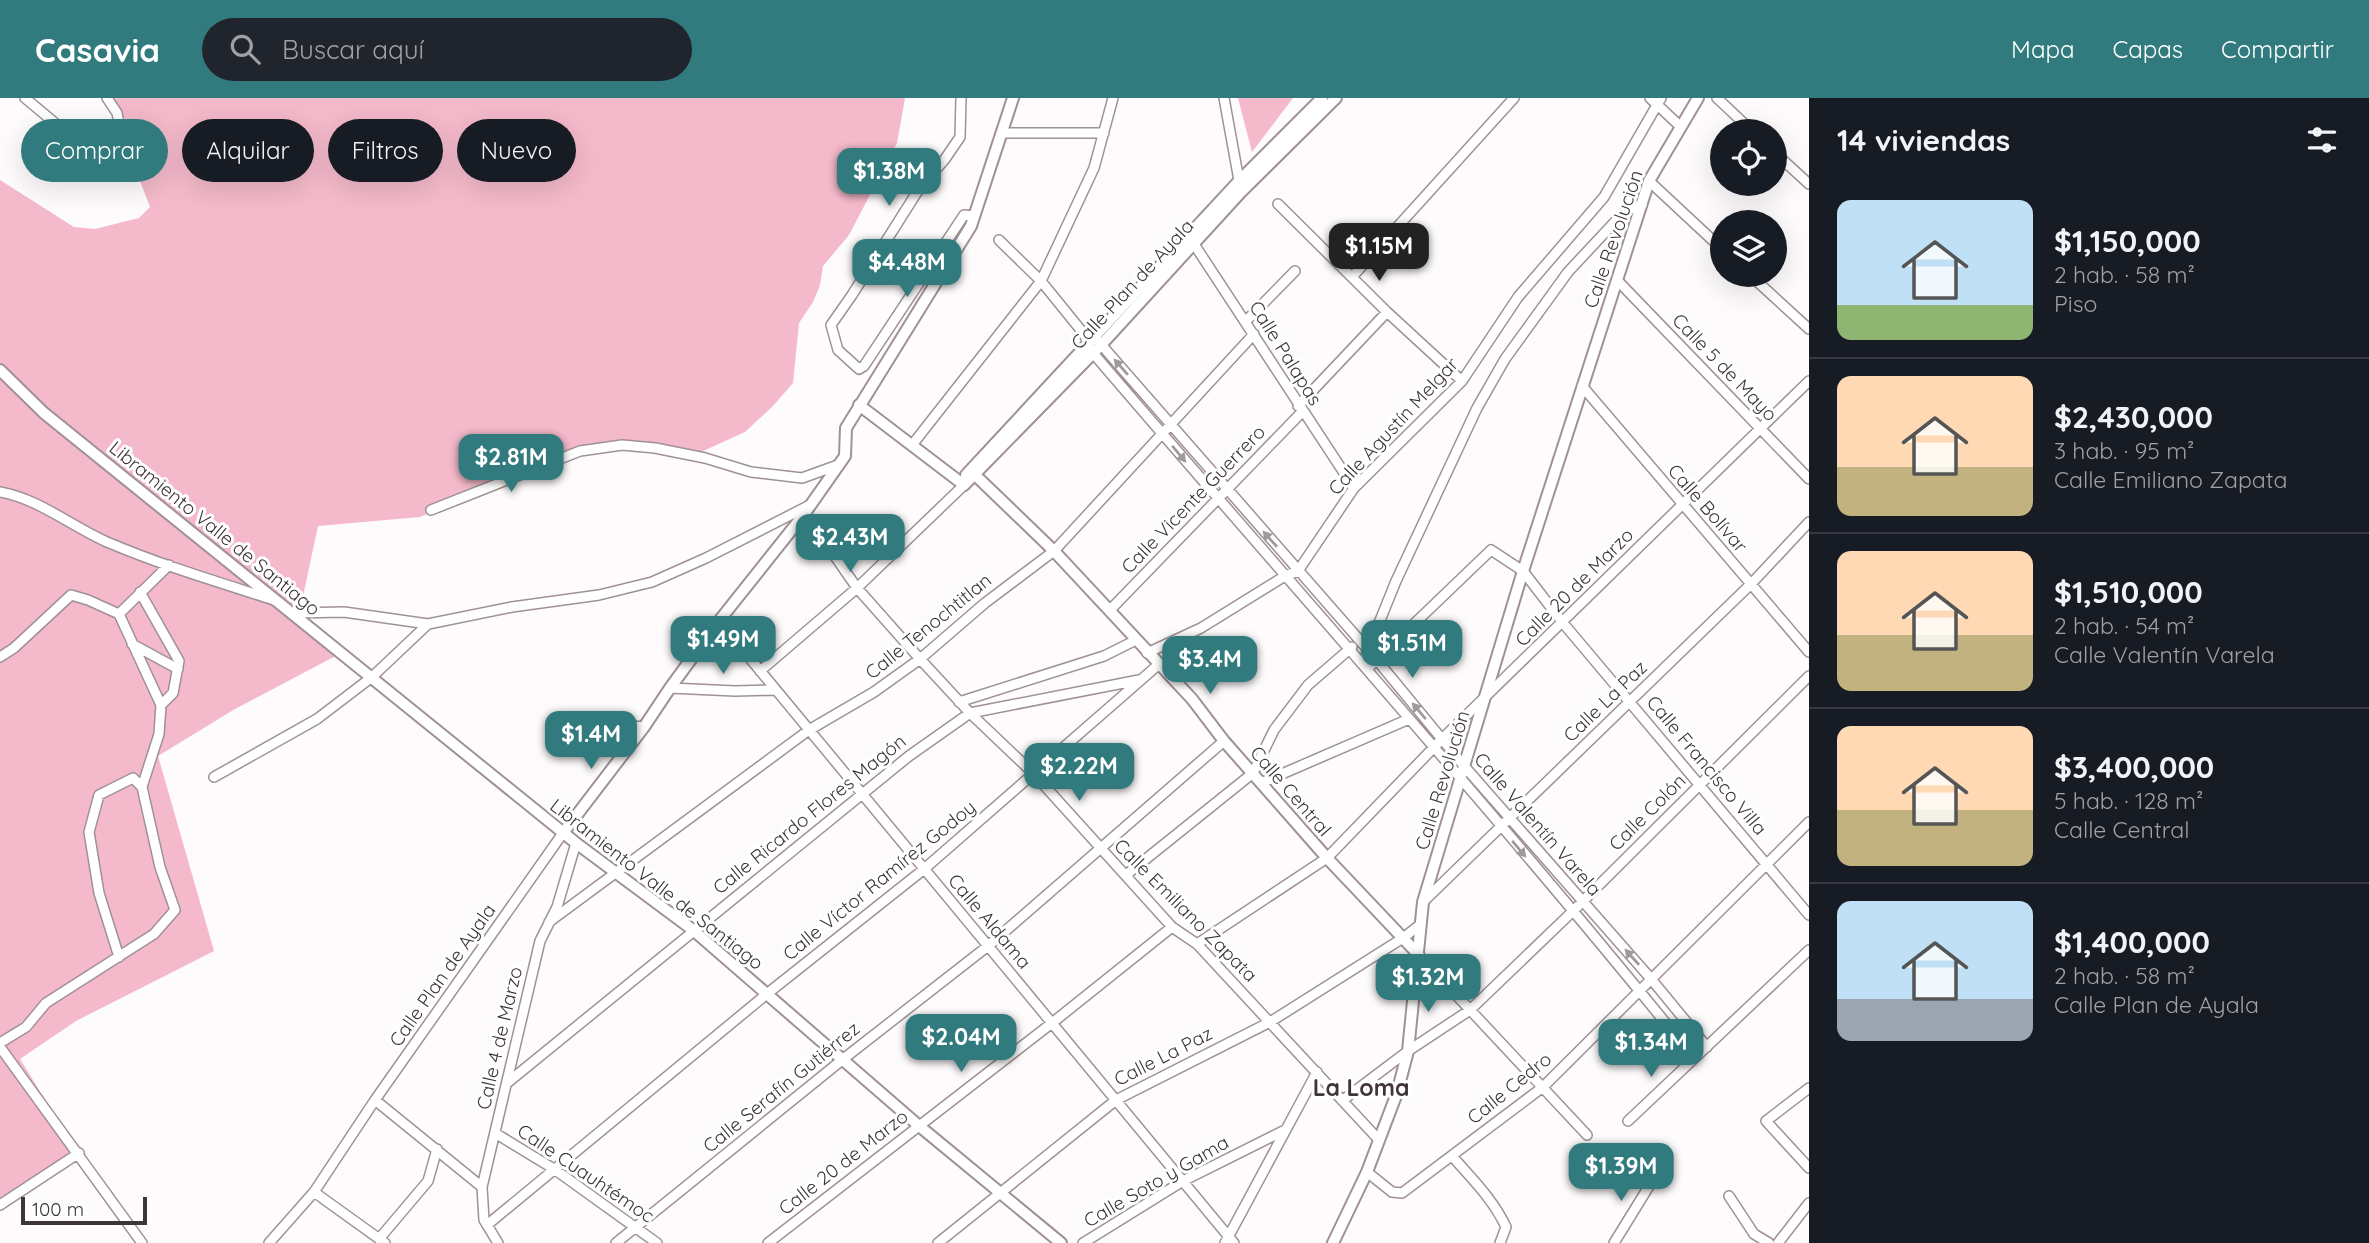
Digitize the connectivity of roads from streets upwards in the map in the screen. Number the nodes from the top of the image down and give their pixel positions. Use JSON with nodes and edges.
{"nodes":[{"id":1,"x":25,"y":98,"type":"edge"},
{"id":2,"x":107,"y":98,"type":"edge"},
{"id":3,"x":961,"y":98,"type":"edge"},
{"id":4,"x":1013,"y":98,"type":"edge"},
{"id":5,"x":1113,"y":98,"type":"edge"},
{"id":6,"x":1224,"y":98,"type":"edge"},
{"id":7,"x":1322,"y":98,"type":"edge"},
{"id":8,"x":1336,"y":98,"type":"edge"},
{"id":9,"x":1514,"y":98,"type":"edge"},
{"id":10,"x":1699,"y":98,"type":"edge"},
{"id":11,"x":1717,"y":98,"type":"edge"},
{"id":12,"x":1657,"y":103,"type":"edge"},
{"id":13,"x":50,"y":119,"type":"edge"},
{"id":14,"x":118,"y":119,"type":"edge"},
{"id":15,"x":1739,"y":119,"type":"edge"},
{"id":16,"x":1678,"y":124,"type":"junction"},
{"id":17,"x":1003,"y":133,"type":"junction"},
{"id":18,"x":1104,"y":133,"type":"junction"},
{"id":19,"x":1787,"y":164,"type":"edge"},
{"id":20,"x":1649,"y":181,"type":"junction"},
{"id":21,"x":1809,"y":184,"type":"edge"},
{"id":22,"x":1240,"y":186,"type":"junction"},
{"id":23,"x":1278,"y":204,"type":"dead end"},
{"id":24,"x":1642,"y":205,"type":"junction"},
{"id":25,"x":974,"y":216,"type":"junction"},
{"id":26,"x":1710,"y":237,"type":"edge"},
{"id":27,"x":1191,"y":239,"type":"junction"},
{"id":28,"x":999,"y":240,"type":"dead end"},
{"id":29,"x":1295,"y":271,"type":"dead end"},
{"id":30,"x":1352,"y":277,"type":"junction"},
{"id":31,"x":1617,"y":280,"type":"junction"},
{"id":32,"x":1041,"y":281,"type":"junction"},
{"id":33,"x":1763,"y":287,"type":"edge"},
{"id":34,"x":1387,"y":312,"type":"junction"},
{"id":35,"x":1246,"y":321,"type":"junction"},
{"id":36,"x":1809,"y":329,"type":"edge"},
{"id":37,"x":1254,"y":334,"type":"junction"},
{"id":38,"x":1092,"y":343,"type":"junction"},
{"id":39,"x":0,"y":370,"type":"edge"},
{"id":40,"x":1462,"y":381,"type":"junction"},
{"id":41,"x":1809,"y":382,"type":"edge"},
{"id":42,"x":1582,"y":386,"type":"junction"},
{"id":43,"x":859,"y":405,"type":"junction"},
{"id":44,"x":1300,"y":409,"type":"junction"},
{"id":45,"x":1171,"y":424,"type":"junction"},
{"id":46,"x":1759,"y":428,"type":"junction"},
{"id":47,"x":1162,"y":434,"type":"junction"},
{"id":48,"x":912,"y":445,"type":"junction"},
{"id":49,"x":838,"y":466,"type":"junction"},
{"id":50,"x":973,"y":472,"type":"junction"},
{"id":51,"x":1809,"y":479,"type":"edge"},
{"id":52,"x":962,"y":484,"type":"junction"},
{"id":53,"x":1354,"y":488,"type":"junction"},
{"id":54,"x":1226,"y":490,"type":"junction"},
{"id":55,"x":0,"y":492,"type":"edge"},
{"id":56,"x":1217,"y":499,"type":"junction"},
{"id":57,"x":1682,"y":505,"type":"junction"},
{"id":58,"x":808,"y":508,"type":"junction"},
{"id":59,"x":431,"y":510,"type":"dead end"},
{"id":60,"x":1809,"y":522,"type":"edge"},
{"id":61,"x":1054,"y":551,"type":"junction"},
{"id":62,"x":169,"y":565,"type":"junction"},
{"id":63,"x":1298,"y":570,"type":"junction"},
{"id":64,"x":1523,"y":571,"type":"junction"},
{"id":65,"x":1285,"y":576,"type":"junction"},
{"id":66,"x":1751,"y":584,"type":"junction"},
{"id":67,"x":858,"y":588,"type":"junction"},
{"id":68,"x":140,"y":592,"type":"junction"},
{"id":69,"x":279,"y":602,"type":"junction"},
{"id":70,"x":1110,"y":610,"type":"junction"},
{"id":71,"x":119,"y":614,"type":"junction"},
{"id":72,"x":293,"y":614,"type":"junction"},
{"id":73,"x":719,"y":621,"type":"junction"},
{"id":74,"x":1563,"y":623,"type":"junction"},
{"id":75,"x":428,"y":624,"type":"junction"},
{"id":76,"x":1136,"y":640,"type":"junction"},
{"id":77,"x":1359,"y":641,"type":"junction"},
{"id":78,"x":132,"y":645,"type":"junction"},
{"id":79,"x":1349,"y":649,"type":"junction"},
{"id":80,"x":1368,"y":652,"type":"junction"},
{"id":81,"x":1809,"y":652,"type":"edge"},
{"id":82,"x":1147,"y":653,"type":"junction"},
{"id":83,"x":0,"y":657,"type":"edge"},
{"id":84,"x":920,"y":659,"type":"junction"},
{"id":85,"x":1376,"y":659,"type":"junction"},
{"id":86,"x":1158,"y":665,"type":"junction"},
{"id":87,"x":1364,"y":666,"type":"junction"},
{"id":88,"x":178,"y":669,"type":"junction"},
{"id":89,"x":760,"y":671,"type":"junction"},
{"id":90,"x":1809,"y":676,"type":"edge"},
{"id":91,"x":372,"y":677,"type":"junction"},
{"id":92,"x":1140,"y":680,"type":"junction"},
{"id":93,"x":670,"y":688,"type":"junction"},
{"id":94,"x":776,"y":690,"type":"junction"},
{"id":95,"x":1485,"y":700,"type":"junction"},
{"id":96,"x":1631,"y":701,"type":"junction"},
{"id":97,"x":959,"y":702,"type":"junction"},
{"id":98,"x":161,"y":705,"type":"junction"},
{"id":99,"x":970,"y":713,"type":"junction"},
{"id":100,"x":1409,"y":719,"type":"junction"},
{"id":101,"x":644,"y":727,"type":"junction"},
{"id":102,"x":809,"y":730,"type":"junction"},
{"id":103,"x":571,"y":736,"type":"dead end"},
{"id":104,"x":1442,"y":739,"type":"junction"},
{"id":105,"x":1224,"y":741,"type":"junction"},
{"id":106,"x":1433,"y":748,"type":"junction"},
{"id":107,"x":1465,"y":767,"type":"junction"},
{"id":108,"x":1033,"y":773,"type":"junction"},
{"id":109,"x":1253,"y":773,"type":"junction"},
{"id":110,"x":214,"y":777,"type":"dead end"},
{"id":111,"x":1461,"y":781,"type":"junction"},
{"id":112,"x":1261,"y":783,"type":"junction"},
{"id":113,"x":1700,"y":783,"type":"junction"},
{"id":114,"x":142,"y":787,"type":"junction"},
{"id":115,"x":863,"y":793,"type":"junction"},
{"id":116,"x":1510,"y":818,"type":"junction"},
{"id":117,"x":1809,"y":822,"type":"edge"},
{"id":118,"x":1501,"y":827,"type":"junction"},
{"id":119,"x":563,"y":833,"type":"junction"},
{"id":120,"x":576,"y":844,"type":"junction"},
{"id":121,"x":1099,"y":848,"type":"junction"},
{"id":122,"x":1326,"y":858,"type":"junction"},
{"id":123,"x":1767,"y":865,"type":"junction"},
{"id":124,"x":923,"y":870,"type":"junction"},
{"id":125,"x":615,"y":872,"type":"junction"},
{"id":126,"x":1126,"y":875,"type":"junction"},
{"id":127,"x":1423,"y":902,"type":"junction"},
{"id":128,"x":1583,"y":902,"type":"junction"},
{"id":129,"x":1572,"y":912,"type":"junction"},
{"id":130,"x":1809,"y":915,"type":"edge"},
{"id":131,"x":549,"y":922,"type":"junction"},
{"id":132,"x":1421,"y":924,"type":"junction"},
{"id":133,"x":1172,"y":927,"type":"junction"},
{"id":134,"x":693,"y":930,"type":"junction"},
{"id":135,"x":1403,"y":938,"type":"junction"},
{"id":136,"x":1197,"y":944,"type":"junction"},
{"id":137,"x":988,"y":946,"type":"junction"},
{"id":138,"x":1809,"y":950,"type":"edge"},
{"id":139,"x":1417,"y":953,"type":"junction"},
{"id":140,"x":119,"y":957,"type":"junction"},
{"id":141,"x":1652,"y":980,"type":"junction"},
{"id":142,"x":1640,"y":992,"type":"junction"},
{"id":143,"x":768,"y":993,"type":"junction"},
{"id":144,"x":1470,"y":1010,"type":"junction"},
{"id":145,"x":1270,"y":1022,"type":"junction"},
{"id":146,"x":1052,"y":1023,"type":"junction"},
{"id":147,"x":0,"y":1045,"type":"edge"},
{"id":148,"x":1707,"y":1047,"type":"junction"},
{"id":149,"x":1408,"y":1051,"type":"junction"},
{"id":150,"x":1694,"y":1058,"type":"junction"},
{"id":151,"x":842,"y":1060,"type":"junction"},
{"id":152,"x":1317,"y":1072,"type":"junction"},
{"id":153,"x":507,"y":1083,"type":"junction"},
{"id":154,"x":1543,"y":1087,"type":"junction"},
{"id":155,"x":1809,"y":1088,"type":"edge"},
{"id":156,"x":375,"y":1100,"type":"junction"},
{"id":157,"x":1116,"y":1100,"type":"junction"},
{"id":158,"x":1343,"y":1100,"type":"junction"},
{"id":159,"x":1628,"y":1121,"type":"dead end"},
{"id":160,"x":918,"y":1125,"type":"junction"},
{"id":161,"x":1285,"y":1130,"type":"junction"},
{"id":162,"x":495,"y":1133,"type":"junction"},
{"id":163,"x":1587,"y":1135,"type":"dead end"},
{"id":164,"x":1379,"y":1140,"type":"junction"},
{"id":165,"x":437,"y":1149,"type":"junction"},
{"id":166,"x":79,"y":1153,"type":"junction"},
{"id":167,"x":1452,"y":1156,"type":"junction"},
{"id":168,"x":1809,"y":1168,"type":"edge"},
{"id":169,"x":554,"y":1169,"type":"junction"},
{"id":170,"x":1367,"y":1172,"type":"junction"},
{"id":171,"x":1654,"y":1178,"type":"dead end"},
{"id":172,"x":1183,"y":1181,"type":"junction"},
{"id":173,"x":482,"y":1187,"type":"junction"},
{"id":174,"x":314,"y":1192,"type":"junction"},
{"id":175,"x":1000,"y":1193,"type":"junction"},
{"id":176,"x":1729,"y":1196,"type":"dead end"},
{"id":177,"x":1809,"y":1203,"type":"edge"},
{"id":178,"x":0,"y":1205,"type":"edge"},
{"id":179,"x":487,"y":1225,"type":"junction"},
{"id":180,"x":635,"y":1227,"type":"junction"},
{"id":181,"x":382,"y":1241,"type":"edge"},
{"id":182,"x":1229,"y":1241,"type":"edge"},
{"id":183,"x":142,"y":1243,"type":"edge"},
{"id":184,"x":269,"y":1243,"type":"edge"},
{"id":185,"x":498,"y":1243,"type":"edge"},
{"id":186,"x":616,"y":1243,"type":"edge"},
{"id":187,"x":657,"y":1243,"type":"edge"},
{"id":188,"x":768,"y":1243,"type":"edge"},
{"id":189,"x":938,"y":1243,"type":"edge"},
{"id":190,"x":1061,"y":1243,"type":"edge"},
{"id":191,"x":1083,"y":1243,"type":"edge"},
{"id":192,"x":1333,"y":1243,"type":"edge"},
{"id":193,"x":1500,"y":1243,"type":"edge"},
{"id":194,"x":1614,"y":1243,"type":"edge"},
{"id":195,"x":1769,"y":1243,"type":"edge"},
{"id":196,"x":1778,"y":1243,"type":"edge"}],
"edges":[{"from":1,"to":13,"type":"street"},
{"from":2,"to":14,"type":"street"},
{"from":3,"to":25,"type":"street"},
{"from":4,"to":17,"type":"street"},
{"from":5,"to":18,"type":"street"},
{"from":6,"to":22,"type":"street"},
{"from":7,"to":22,"type":"street","name":"Calle Plan de Ayala"},
{"from":8,"to":22,"type":"street","name":"Calle Plan de Ayala"},
{"from":9,"to":30,"type":"street"},
{"from":10,"to":16,"type":"street","name":"Calle Revolución"},
{"from":11,"to":15,"type":"street"},
{"from":12,"to":16,"type":"street"},
{"from":12,"to":40,"type":"street","name":"Calle Agustín Melgar"},
{"from":16,"to":20,"type":"street","name":"Calle Revolución"},
{"from":17,"to":18,"type":"street"},
{"from":17,"to":25,"type":"street"},
{"from":18,"to":32,"type":"street"},
{"from":19,"to":21,"type":"street"},
{"from":20,"to":24,"type":"street","name":"Calle Revolución"},
{"from":20,"to":26,"type":"street"},
{"from":22,"to":27,"type":"street","name":"Calle Plan de Ayala"},
{"from":23,"to":30,"type":"street"},
{"from":24,"to":31,"type":"street","name":"Calle Revolución"},
{"from":24,"to":80,"type":"street"},
{"from":25,"to":43,"type":"street"},
{"from":27,"to":35,"type":"street","name":"Calle Palapas"},
{"from":27,"to":38,"type":"street","name":"Calle Plan de Ayala"},
{"from":28,"to":32,"type":"street"},
{"from":29,"to":35,"type":"street"},
{"from":30,"to":34,"type":"street"},
{"from":31,"to":42,"type":"street","name":"Calle Revolución"},
{"from":31,"to":46,"type":"street","name":"Calle 5 de Mayo"},
{"from":32,"to":38,"type":"street"},
{"from":32,"to":48,"type":"street"},
{"from":33,"to":36,"type":"street"},
{"from":34,"to":40,"type":"street"},
{"from":34,"to":44,"type":"street","name":"Calle Vicente Guerrero"},
{"from":35,"to":37,"type":"street","name":"Calle Palapas"},
{"from":37,"to":44,"type":"street","name":"Calle Palapas"},
{"from":37,"to":45,"type":"street","name":"Calle Tenochtitlan"},
{"from":45,"to":38,"type":"street","name":"Calle Valentín Varela","one_way":true},
{"from":38,"to":47,"type":"street","name":"Calle Valentín Varela"},
{"from":38,"to":50,"type":"street","name":"Calle Plan de Ayala"},
{"from":39,"to":69,"type":"street","name":"Libramiento Valle de Santiago"},
{"from":40,"to":53,"type":"street","name":"Calle Agustín Melgar"},
{"from":41,"to":46,"type":"street","name":"Calle 20 de Marzo"},
{"from":42,"to":57,"type":"street","name":"Calle Bolívar"},
{"from":42,"to":64,"type":"street","name":"Calle Revolución"},
{"from":43,"to":48,"type":"street"},
{"from":43,"to":49,"type":"street"},
{"from":44,"to":53,"type":"street","name":"Calle Palapas"},
{"from":44,"to":54,"type":"street","name":"Calle Vicente Guerrero"},
{"from":45,"to":47,"type":"street","name":"Calle Tenochtitlan"},
{"from":45,"to":54,"type":"street","name":"Calle Valentín Varela"},
{"from":46,"to":51,"type":"street","name":"Calle 5 de Mayo"},
{"from":46,"to":57,"type":"street","name":"Calle 20 de Marzo"},
{"from":47,"to":56,"type":"street","name":"Calle Valentín Varela","one_way":true},
{"from":47,"to":61,"type":"street","name":"Calle Tenochtitlan"},
{"from":48,"to":52,"type":"street"},
{"from":49,"to":58,"type":"street","name":"Calle Plan de Ayala"},
{"from":49,"to":59,"type":"street"},
{"from":50,"to":52,"type":"street","name":"Calle Plan de Ayala"},
{"from":50,"to":61,"type":"street","name":"Calle Central"},
{"from":52,"to":67,"type":"street","name":"Calle Plan de Ayala"},
{"from":53,"to":63,"type":"street","name":"Calle Agustín Melgar"},
{"from":54,"to":56,"type":"street","name":"Calle Vicente Guerrero"},
{"from":63,"to":54,"type":"street","name":"Calle Valentín Varela","one_way":true},
{"from":55,"to":62,"type":"street"},
{"from":56,"to":65,"type":"street","name":"Calle Valentín Varela"},
{"from":56,"to":70,"type":"street","name":"Calle Vicente Guerrero"},
{"from":57,"to":66,"type":"street","name":"Calle Bolívar"},
{"from":57,"to":74,"type":"street","name":"Calle 20 de Marzo"},
{"from":58,"to":67,"type":"street","name":"Calle Emiliano Zapata"},
{"from":58,"to":73,"type":"street","name":"Calle Plan de Ayala"},
{"from":58,"to":75,"type":"street"},
{"from":60,"to":66,"type":"street","name":"Calle La Paz"},
{"from":61,"to":70,"type":"street","name":"Calle Central"},
{"from":61,"to":84,"type":"street","name":"Calle Tenochtitlan"},
{"from":62,"to":68,"type":"street"},
{"from":62,"to":69,"type":"street"},
{"from":63,"to":65,"type":"street"},
{"from":63,"to":77,"type":"street","name":"Calle Valentín Varela"},
{"from":64,"to":74,"type":"street","name":"Calle Francisco Villa"},
{"from":64,"to":85,"type":"street","name":"Calle Francisco Villa"},
{"from":64,"to":95,"type":"street","name":"Calle Revolución"},
{"from":65,"to":79,"type":"street","name":"Calle Valentín Varela"},
{"from":65,"to":82,"type":"street"},
{"from":66,"to":81,"type":"street","name":"Calle Bolívar"},
{"from":66,"to":96,"type":"street","name":"Calle La Paz"},
{"from":67,"to":84,"type":"street","name":"Calle Emiliano Zapata"},
{"from":67,"to":89,"type":"street","name":"Calle Plan de Ayala"},
{"from":68,"to":71,"type":"street"},
{"from":68,"to":88,"type":"street"},
{"from":69,"to":72,"type":"street","name":"Libramiento Valle de Santiago"},
{"from":70,"to":76,"type":"street","name":"Calle Central"},
{"from":71,"to":78,"type":"street"},
{"from":71,"to":83,"type":"street"},
{"from":72,"to":75,"type":"street"},
{"from":72,"to":91,"type":"street","name":"Libramiento Valle de Santiago"},
{"from":73,"to":89,"type":"street","name":"Calle Aldama"},
{"from":73,"to":93,"type":"street","name":"Calle Plan de Ayala"},
{"from":74,"to":95,"type":"street","name":"Calle 20 de Marzo"},
{"from":74,"to":96,"type":"street","name":"Calle Francisco Villa"},
{"from":75,"to":91,"type":"street"},
{"from":76,"to":82,"type":"street","name":"Calle Central"},
{"from":76,"to":97,"type":"street"},
{"from":77,"to":79,"type":"street"},
{"from":77,"to":80,"type":"street","name":"Calle Valentín Varela"},
{"from":78,"to":88,"type":"street"},
{"from":78,"to":98,"type":"street"},
{"from":79,"to":87,"type":"street","name":"Calle Valentín Varela"},
{"from":79,"to":109,"type":"street"},
{"from":80,"to":85,"type":"street","name":"Calle Valentín Varela"},
{"from":80,"to":87,"type":"street"},
{"from":82,"to":86,"type":"street","name":"Calle Central"},
{"from":84,"to":97,"type":"street","name":"Calle Emiliano Zapata"},
{"from":84,"to":102,"type":"street","name":"Calle Tenochtitlan"},
{"from":85,"to":87,"type":"street"},
{"from":104,"to":85,"type":"street","name":"Calle Valentín Varela","one_way":true},
{"from":86,"to":92,"type":"street","name":"Calle Víctor Ramírez Godoy"},
{"from":86,"to":105,"type":"street","name":"Calle Central"},
{"from":87,"to":100,"type":"street","name":"Calle Valentín Varela"},
{"from":88,"to":98,"type":"street"},
{"from":89,"to":94,"type":"street","name":"Calle Aldama"},
{"from":90,"to":113,"type":"street","name":"Calle Colón"},
{"from":91,"to":110,"type":"street"},
{"from":91,"to":119,"type":"street","name":"Libramiento Valle de Santiago"},
{"from":92,"to":99,"type":"street","name":"Calle Ricardo Flores Magón"},
{"from":92,"to":108,"type":"street","name":"Calle Víctor Ramírez Godoy"},
{"from":93,"to":94,"type":"street"},
{"from":93,"to":101,"type":"street","name":"Calle Plan de Ayala"},
{"from":94,"to":102,"type":"street","name":"Calle Aldama"},
{"from":95,"to":104,"type":"street","name":"Calle 20 de Marzo"},
{"from":95,"to":107,"type":"street","name":"Calle Revolución"},
{"from":96,"to":113,"type":"street","name":"Calle Francisco Villa"},
{"from":96,"to":116,"type":"street","name":"Calle La Paz"},
{"from":97,"to":99,"type":"street","name":"Calle Emiliano Zapata"},
{"from":98,"to":114,"type":"street"},
{"from":99,"to":108,"type":"street","name":"Calle Emiliano Zapata"},
{"from":99,"to":115,"type":"street","name":"Calle Ricardo Flores Magón"},
{"from":100,"to":106,"type":"street","name":"Calle Valentín Varela"},
{"from":100,"to":112,"type":"street"},
{"from":101,"to":103,"type":"street"},
{"from":101,"to":119,"type":"street","name":"Calle Plan de Ayala"},
{"from":102,"to":115,"type":"street","name":"Calle Aldama"},
{"from":102,"to":125,"type":"street","name":"Calle Tenochtitlan"},
{"from":104,"to":106,"type":"street","name":"Calle 20 de Marzo"},
{"from":104,"to":107,"type":"street","name":"Calle Valentín Varela"},
{"from":105,"to":109,"type":"street","name":"Calle Central"},
{"from":105,"to":121,"type":"street","name":"Calle Serafín Gutiérrez"},
{"from":106,"to":111,"type":"street","name":"Calle Valentín Varela"},
{"from":106,"to":122,"type":"street","name":"Calle 20 de Marzo"},
{"from":107,"to":111,"type":"street","name":"Calle Revolución"},
{"from":107,"to":116,"type":"street","name":"Calle Valentín Varela"},
{"from":108,"to":121,"type":"street","name":"Calle Emiliano Zapata"},
{"from":108,"to":124,"type":"street","name":"Calle Víctor Ramírez Godoy"},
{"from":109,"to":112,"type":"street","name":"Calle Central"},
{"from":109,"to":126,"type":"street"},
{"from":111,"to":118,"type":"street","name":"Calle Valentín Varela"},
{"from":111,"to":127,"type":"street","name":"Calle Revolución"},
{"from":112,"to":122,"type":"street","name":"Calle Central"},
{"from":113,"to":123,"type":"street","name":"Calle Francisco Villa"},
{"from":113,"to":128,"type":"street","name":"Calle Colón"},
{"from":114,"to":140,"type":"street"},
{"from":114,"to":140,"type":"street"},
{"from":115,"to":124,"type":"street","name":"Calle Aldama"},
{"from":115,"to":134,"type":"street","name":"Calle Ricardo Flores Magón"},
{"from":116,"to":118,"type":"street","name":"Calle La Paz"},
{"from":116,"to":128,"type":"street","name":"Calle Valentín Varela"},
{"from":117,"to":123,"type":"street","name":"Calle Cedro"},
{"from":118,"to":127,"type":"street","name":"Calle La Paz"},
{"from":118,"to":129,"type":"street","name":"Calle Valentín Varela","one_way":true},
{"from":119,"to":120,"type":"street","name":"Libramiento Valle de Santiago"},
{"from":119,"to":156,"type":"street","name":"Calle Plan de Ayala"},
{"from":120,"to":125,"type":"street","name":"Libramiento Valle de Santiago"},
{"from":120,"to":131,"type":"street","name":"Calle 4 de Marzo"},
{"from":121,"to":126,"type":"street","name":"Calle Emiliano Zapata"},
{"from":121,"to":137,"type":"street","name":"Calle Serafín Gutiérrez"},
{"from":122,"to":135,"type":"street","name":"Calle Central"},
{"from":122,"to":136,"type":"street","name":"Calle 20 de Marzo"},
{"from":123,"to":130,"type":"street","name":"Calle Francisco Villa"},
{"from":123,"to":141,"type":"street","name":"Calle Cedro"},
{"from":124,"to":137,"type":"street","name":"Calle Aldama"},
{"from":124,"to":143,"type":"street","name":"Calle Víctor Ramírez Godoy"},
{"from":125,"to":131,"type":"street","name":"Calle Tenochtitlan"},
{"from":125,"to":134,"type":"street","name":"Libramiento Valle de Santiago"},
{"from":126,"to":133,"type":"street","name":"Calle Emiliano Zapata"},
{"from":127,"to":132,"type":"street","name":"Calle Revolución"},
{"from":128,"to":129,"type":"street","name":"Calle Colón"},
{"from":141,"to":128,"type":"street","name":"Calle Valentín Varela","one_way":true},
{"from":129,"to":142,"type":"street","name":"Calle Valentín Varela"},
{"from":129,"to":144,"type":"street","name":"Calle Colón"},
{"from":131,"to":153,"type":"street","name":"Calle 4 de Marzo"},
{"from":132,"to":135,"type":"street","name":"Calle La Paz"},
{"from":132,"to":139,"type":"street","name":"Calle Revolución"},
{"from":133,"to":136,"type":"street","name":"Calle Emiliano Zapata"},
{"from":133,"to":146,"type":"street","name":"Calle 20 de Marzo"},
{"from":134,"to":143,"type":"street","name":"Libramiento Valle de Santiago"},
{"from":134,"to":153,"type":"street","name":"Calle Ricardo Flores Magón"},
{"from":135,"to":139,"type":"street","name":"Calle Central"},
{"from":135,"to":145,"type":"street","name":"Calle La Paz"},
{"from":136,"to":145,"type":"street","name":"Calle Emiliano Zapata"},
{"from":137,"to":146,"type":"street","name":"Calle Aldama"},
{"from":137,"to":151,"type":"street","name":"Calle Serafín Gutiérrez"},
{"from":138,"to":148,"type":"street"},
{"from":139,"to":144,"type":"street","name":"Calle Central"},
{"from":139,"to":149,"type":"street","name":"Calle Revolución"},
{"from":140,"to":147,"type":"street"},
{"from":141,"to":142,"type":"street","name":"Calle Cedro"},
{"from":141,"to":148,"type":"street","name":"Calle Valentín Varela"},
{"from":142,"to":150,"type":"street","name":"Calle Valentín Varela"},
{"from":142,"to":154,"type":"street","name":"Calle Cedro"},
{"from":143,"to":151,"type":"street","name":"Libramiento Valle de Santiago"},
{"from":143,"to":169,"type":"street","name":"Calle Víctor Ramírez Godoy"},
{"from":144,"to":149,"type":"street","name":"Calle Colón"},
{"from":144,"to":154,"type":"street","name":"Calle Central"},
{"from":145,"to":152,"type":"street","name":"Calle Emiliano Zapata"},
{"from":145,"to":157,"type":"street","name":"Calle La Paz"},
{"from":146,"to":157,"type":"street","name":"Calle Aldama"},
{"from":146,"to":160,"type":"street","name":"Calle 20 de Marzo"},
{"from":147,"to":166,"type":"street"},
{"from":148,"to":150,"type":"street"},
{"from":149,"to":158,"type":"street","name":"Calle Colón"},
{"from":149,"to":164,"type":"street","name":"Calle Revolución"},
{"from":150,"to":159,"type":"street"},
{"from":151,"to":160,"type":"street","name":"Libramiento Valle de Santiago"},
{"from":151,"to":180,"type":"street","name":"Calle Serafín Gutiérrez"},
{"from":152,"to":158,"type":"street","name":"Calle Emiliano Zapata"},
{"from":152,"to":161,"type":"street"},
{"from":153,"to":162,"type":"street","name":"Calle 4 de Marzo"},
{"from":154,"to":163,"type":"street","name":"Calle Central"},
{"from":154,"to":167,"type":"street","name":"Calle Cedro"},
{"from":155,"to":168,"type":"street"},
{"from":156,"to":165,"type":"street"},
{"from":156,"to":174,"type":"street","name":"Calle Plan de Ayala"},
{"from":157,"to":172,"type":"street","name":"Calle Aldama"},
{"from":157,"to":175,"type":"street","name":"Calle La Paz"},
{"from":158,"to":164,"type":"street","name":"Calle Emiliano Zapata"},
{"from":160,"to":175,"type":"street","name":"Libramiento Valle de Santiago"},
{"from":160,"to":188,"type":"street","name":"Calle 20 de Marzo"},
{"from":161,"to":172,"type":"street","name":"Calle Soto y Gama"},
{"from":161,"to":182,"type":"street"},
{"from":162,"to":169,"type":"street","name":"Calle Cuauhtémoc"},
{"from":162,"to":173,"type":"street","name":"Calle 4 de Marzo"},
{"from":164,"to":170,"type":"street","name":"Calle Revolución"},
{"from":165,"to":173,"type":"street"},
{"from":165,"to":181,"type":"street"},
{"from":166,"to":178,"type":"street"},
{"from":166,"to":183,"type":"street"},
{"from":167,"to":170,"type":"street","name":"Calle Cedro"},
{"from":167,"to":193,"type":"street"},
{"from":169,"to":179,"type":"street","name":"Calle Víctor Ramírez Godoy"},
{"from":169,"to":180,"type":"street","name":"Calle Cuauhtémoc"},
{"from":170,"to":192,"type":"street","name":"Calle Revolución"},
{"from":171,"to":194,"type":"street"},
{"from":172,"to":182,"type":"street","name":"Calle Aldama"},
{"from":172,"to":191,"type":"street","name":"Calle Soto y Gama"},
{"from":173,"to":179,"type":"street","name":"Calle 4 de Marzo"},
{"from":174,"to":181,"type":"street"},
{"from":174,"to":184,"type":"street","name":"Calle Plan de Ayala"},
{"from":175,"to":189,"type":"street","name":"Calle La Paz"},
{"from":175,"to":190,"type":"street","name":"Libramiento Valle de Santiago"},
{"from":176,"to":195,"type":"street"},
{"from":177,"to":196,"type":"street"},
{"from":179,"to":185,"type":"street","name":"Calle 4 de Marzo"},
{"from":180,"to":186,"type":"street","name":"Calle Serafín Gutiérrez"},
{"from":180,"to":187,"type":"street","name":"Calle Cuauhtémoc"}]}
